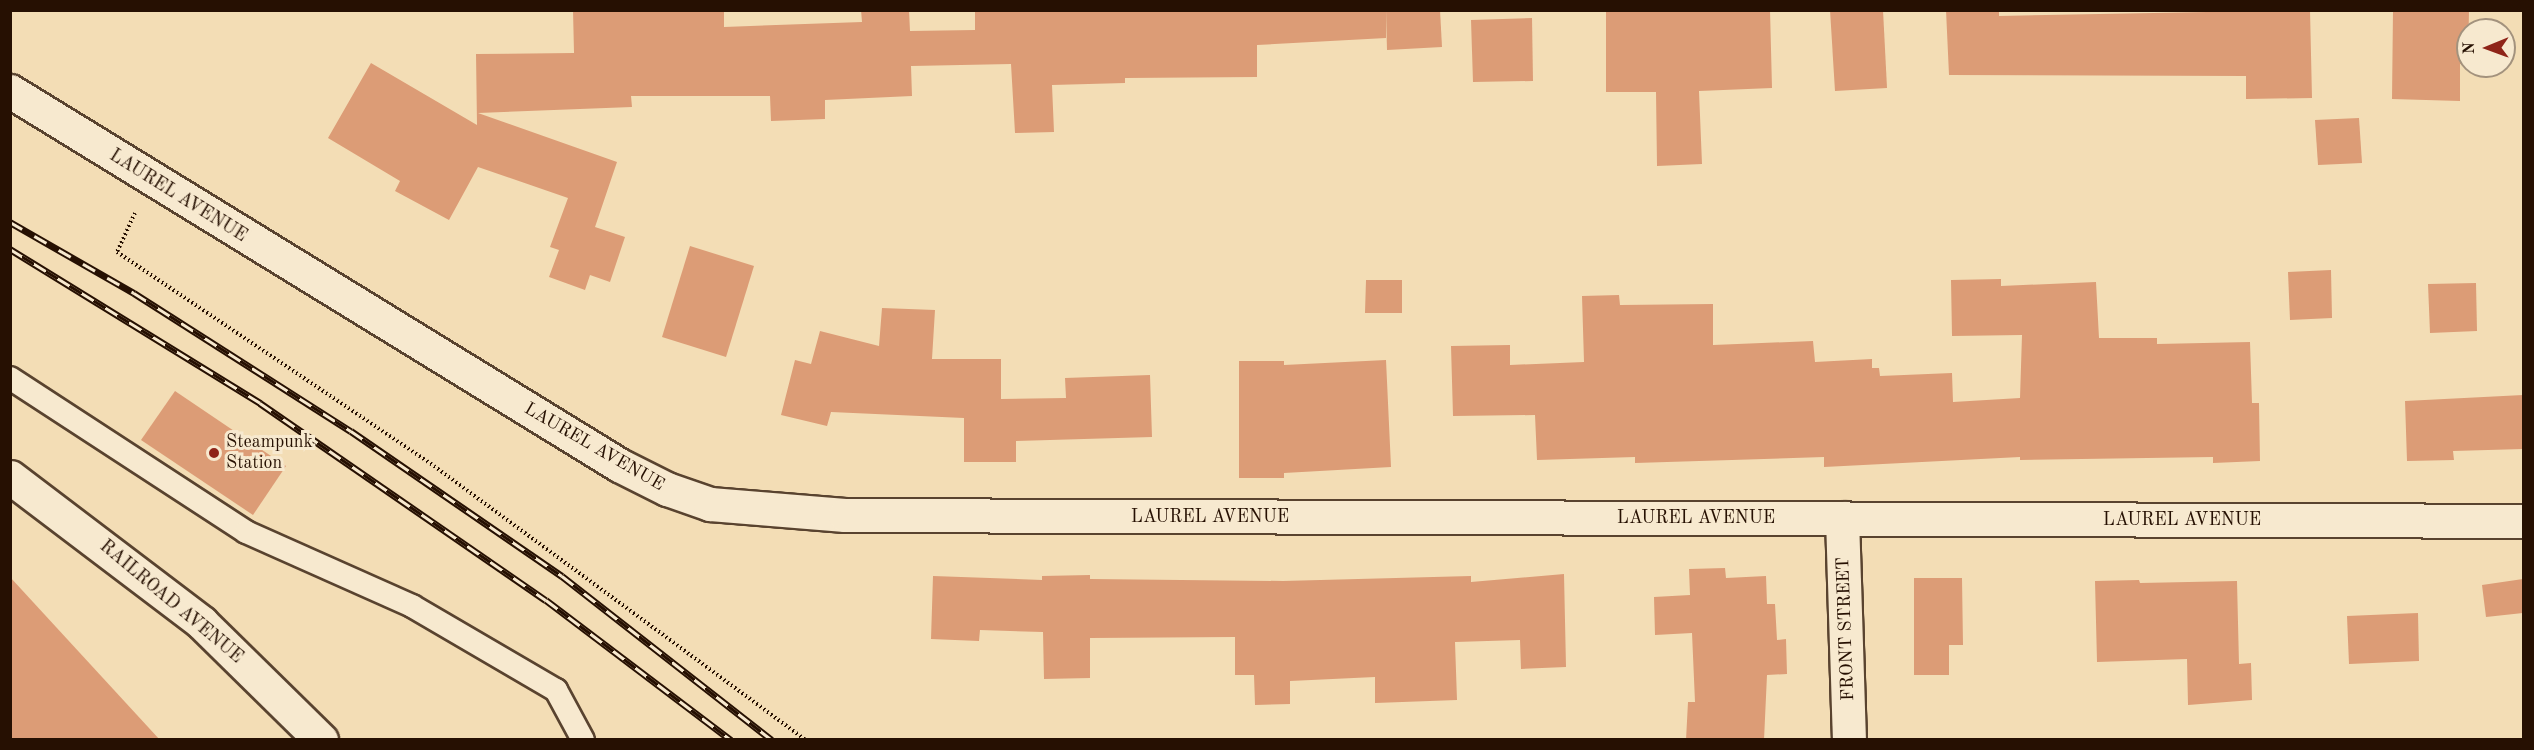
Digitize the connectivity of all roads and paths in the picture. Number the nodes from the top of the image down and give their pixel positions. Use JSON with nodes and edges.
{"nodes":[{"id":1,"x":10,"y":91,"type":"edge"},
{"id":2,"x":150,"y":179,"type":"junction"},
{"id":3,"x":10,"y":378,"type":"edge"},
{"id":4,"x":10,"y":477,"type":"edge"},
{"id":5,"x":1842,"y":518,"type":"junction"},
{"id":6,"x":2523,"y":521,"type":"edge"},
{"id":7,"x":321,"y":740,"type":"edge"},
{"id":8,"x":583,"y":740,"type":"edge"},
{"id":9,"x":805,"y":740,"type":"edge"},
{"id":10,"x":1849,"y":740,"type":"edge"}],
"edges":[{"from":1,"to":2,"type":"main road","name":"LAUREL AVENUE"},
{"from":2,"to":5,"type":"main road","name":"LAUREL AVENUE"},
{"from":2,"to":9,"type":"path"},
{"from":3,"to":8,"type":"lane"},
{"from":4,"to":7,"type":"main road","name":"RAILROAD AVENUE"},
{"from":5,"to":6,"type":"main road","name":"LAUREL AVENUE"},
{"from":5,"to":10,"type":"main road","name":"FRONT STREET"}]}
